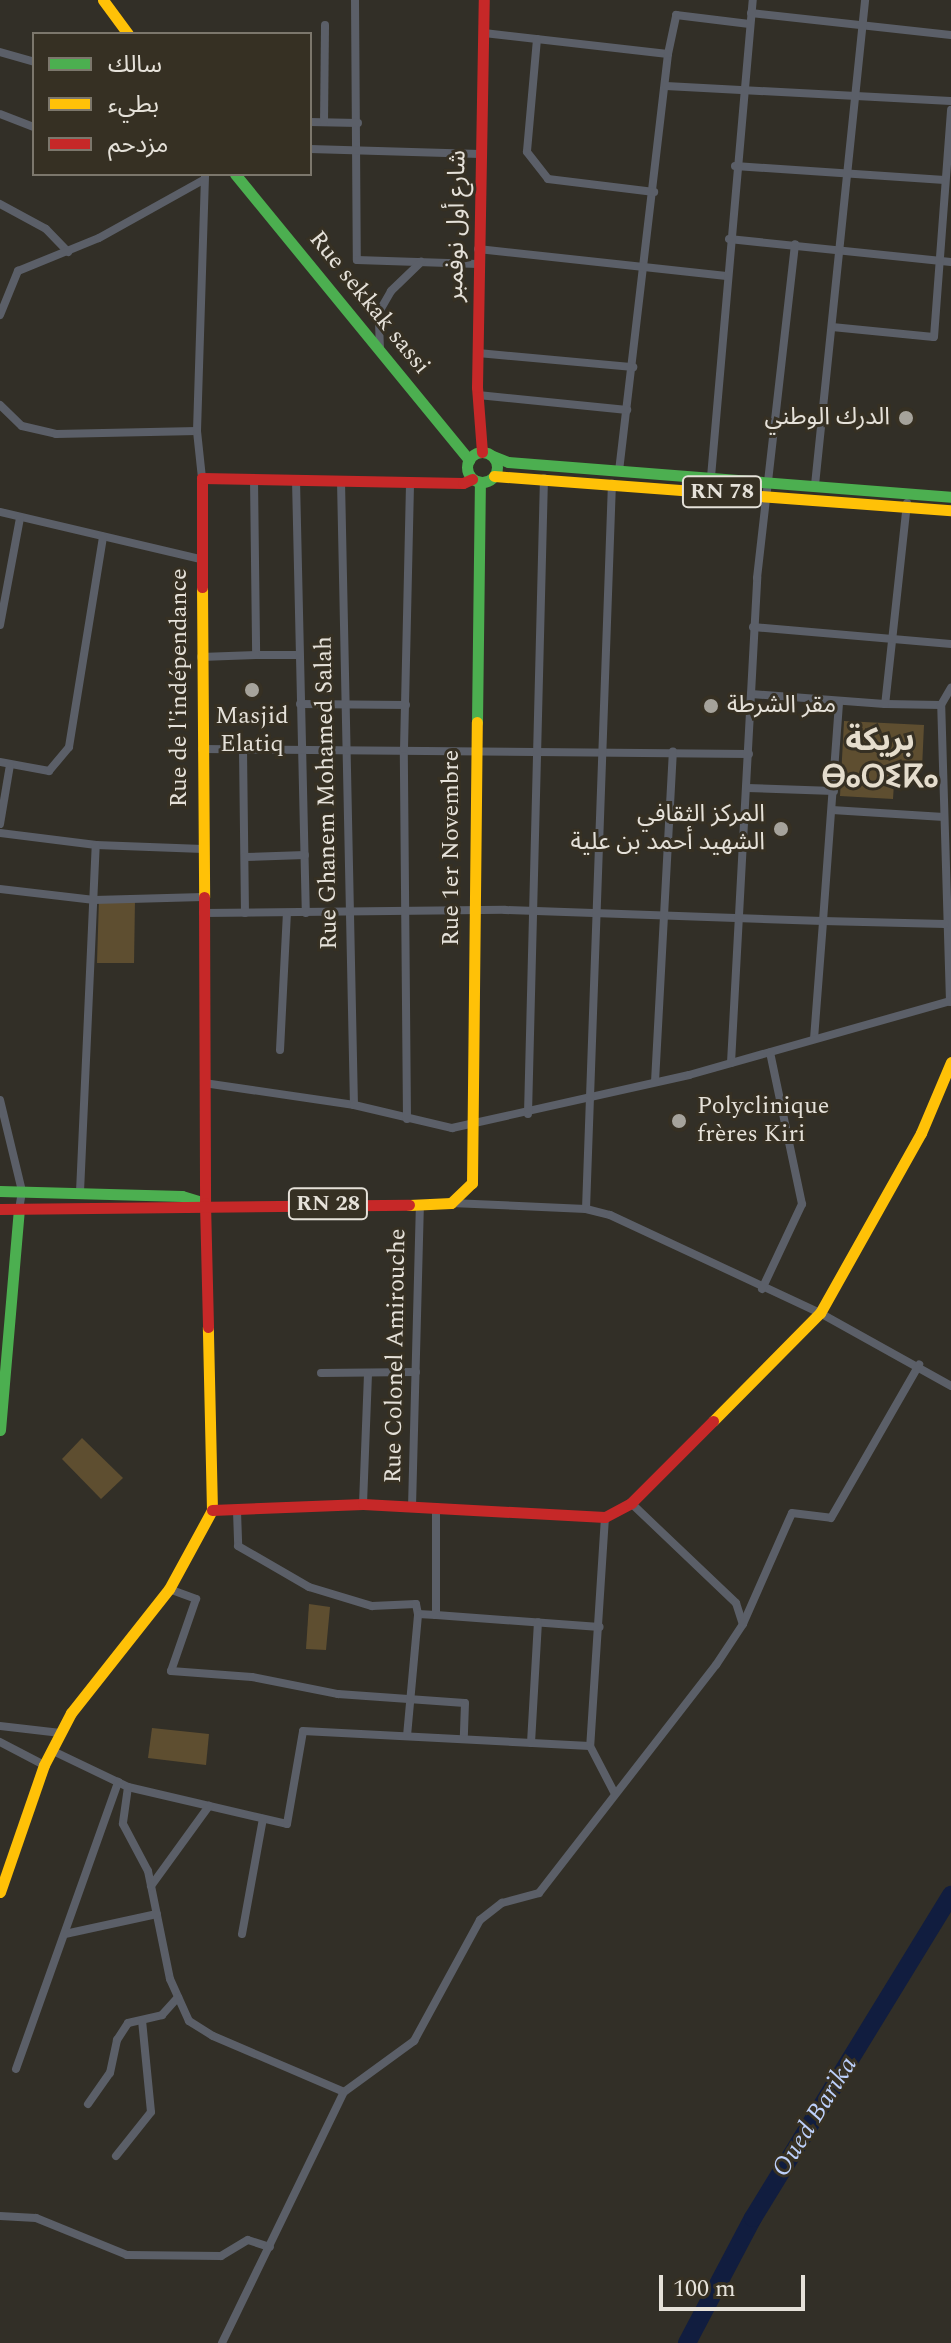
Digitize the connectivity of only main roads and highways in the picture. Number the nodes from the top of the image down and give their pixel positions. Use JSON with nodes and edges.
{"nodes":[{"id":1,"x":103,"y":0,"type":"edge"},
{"id":2,"x":484,"y":0,"type":"edge"},
{"id":3,"x":127,"y":32,"type":"edge"},
{"id":4,"x":237,"y":176,"type":"edge"},
{"id":5,"x":487,"y":454,"type":"junction"},
{"id":6,"x":469,"y":460,"type":"junction"},
{"id":7,"x":494,"y":476,"type":"junction"},
{"id":8,"x":476,"y":480,"type":"junction"},
{"id":9,"x":951,"y":497,"type":"edge"},
{"id":10,"x":951,"y":510,"type":"edge"},
{"id":11,"x":951,"y":1062,"type":"edge"},
{"id":12,"x":0,"y":1191,"type":"edge"},
{"id":13,"x":205,"y":1203,"type":"junction"},
{"id":14,"x":0,"y":1209,"type":"edge"},
{"id":15,"x":19,"y":1209,"type":"junction"},
{"id":16,"x":5,"y":1297,"type":"edge"},
{"id":17,"x":0,"y":1430,"type":"edge"},
{"id":18,"x":212,"y":1510,"type":"junction"},
{"id":19,"x":0,"y":1892,"type":"edge"}],
"edges":[{"from":1,"to":3,"type":"main road"},
{"from":2,"to":5,"type":"main road","name":"شارع أول نوفمبر"},
{"from":4,"to":6,"type":"main road","name":"Rue sekkak sassi"},
{"from":5,"to":6,"type":"main road"},
{"from":5,"to":7,"type":"main road","name":"شارع أول نوفمبر"},
{"from":5,"to":9,"type":"main road"},
{"from":6,"to":8,"type":"main road","name":"Rue 1er Novembre"},
{"from":7,"to":8,"type":"main road"},
{"from":7,"to":10,"type":"main road","number":"RN 78"},
{"from":8,"to":13,"type":"main road","name":"Rue 1er Novembre","number":"RN 28"},
{"from":8,"to":13,"type":"main road","name":"Rue de l'indépendance"},
{"from":11,"to":18,"type":"main road"},
{"from":12,"to":13,"type":"main road","number":"RN 28"},
{"from":13,"to":15,"type":"main road","number":"RN 28"},
{"from":13,"to":18,"type":"main road","name":"Rue de l'indépendance"},
{"from":14,"to":15,"type":"main road","number":"RN 28"},
{"from":15,"to":16,"type":"main road"},
{"from":16,"to":17,"type":"main road"},
{"from":18,"to":19,"type":"main road"}]}
